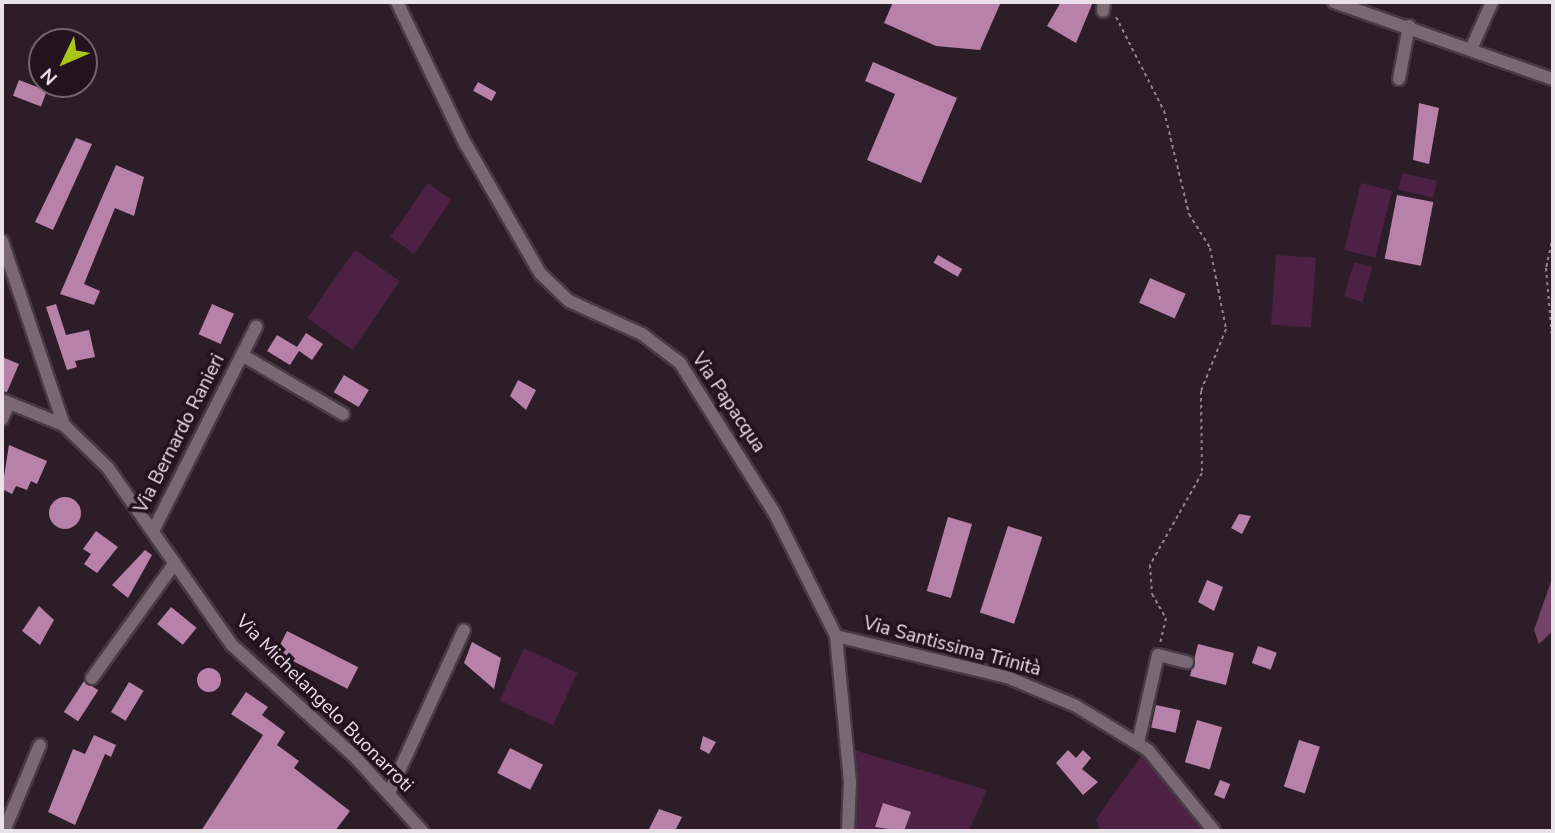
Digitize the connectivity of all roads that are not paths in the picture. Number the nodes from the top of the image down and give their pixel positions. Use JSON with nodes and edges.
{"nodes":[{"id":1,"x":397,"y":2,"type":"edge"},
{"id":2,"x":1334,"y":2,"type":"edge"},
{"id":3,"x":1492,"y":2,"type":"edge"},
{"id":4,"x":1409,"y":26,"type":"junction"},
{"id":5,"x":1472,"y":47,"type":"junction"},
{"id":6,"x":1399,"y":79,"type":"dead end"},
{"id":7,"x":1553,"y":79,"type":"edge"},
{"id":8,"x":2,"y":241,"type":"edge"},
{"id":9,"x":256,"y":327,"type":"dead end"},
{"id":10,"x":242,"y":355,"type":"junction"},
{"id":11,"x":5,"y":401,"type":"edge"},
{"id":12,"x":343,"y":414,"type":"dead end"},
{"id":13,"x":2,"y":419,"type":"edge"},
{"id":14,"x":64,"y":425,"type":"junction"},
{"id":15,"x":153,"y":531,"type":"junction"},
{"id":16,"x":175,"y":563,"type":"junction"},
{"id":17,"x":464,"y":630,"type":"dead end"},
{"id":18,"x":836,"y":636,"type":"junction"},
{"id":19,"x":1187,"y":662,"type":"dead end"},
{"id":20,"x":92,"y":678,"type":"dead end"},
{"id":21,"x":1138,"y":743,"type":"junction"},
{"id":22,"x":40,"y":745,"type":"dead end"},
{"id":23,"x":389,"y":793,"type":"junction"},
{"id":24,"x":4,"y":831,"type":"edge"},
{"id":25,"x":421,"y":831,"type":"edge"},
{"id":26,"x":848,"y":831,"type":"edge"},
{"id":27,"x":1214,"y":831,"type":"edge"}],
"edges":[{"from":1,"to":18,"type":"street","name":"Via Papacqua"},
{"from":2,"to":4,"type":"street"},
{"from":3,"to":5,"type":"street"},
{"from":4,"to":5,"type":"street"},
{"from":4,"to":6,"type":"street"},
{"from":5,"to":7,"type":"street"},
{"from":8,"to":14,"type":"street","name":"Via Michelangelo Buonarroti"},
{"from":9,"to":10,"type":"street","name":"Via Bernardo Ranieri"},
{"from":10,"to":12,"type":"street","name":"Via Bernardo Ranieri"},
{"from":10,"to":15,"type":"street","name":"Via Bernardo Ranieri"},
{"from":11,"to":13,"type":"street"},
{"from":11,"to":14,"type":"street"},
{"from":14,"to":15,"type":"street","name":"Via Michelangelo Buonarroti"},
{"from":15,"to":16,"type":"street","name":"Via Michelangelo Buonarroti"},
{"from":16,"to":20,"type":"street"},
{"from":16,"to":23,"type":"street","name":"Via Michelangelo Buonarroti"},
{"from":17,"to":23,"type":"street"},
{"from":18,"to":21,"type":"street","name":"Via Santissima Trinità"},
{"from":18,"to":26,"type":"street","name":"Via Papacqua"},
{"from":19,"to":21,"type":"street"},
{"from":21,"to":27,"type":"street","name":"Via Santissima Trinità"},
{"from":22,"to":24,"type":"street"},
{"from":23,"to":25,"type":"street","name":"Via Michelangelo Buonarroti"}]}
